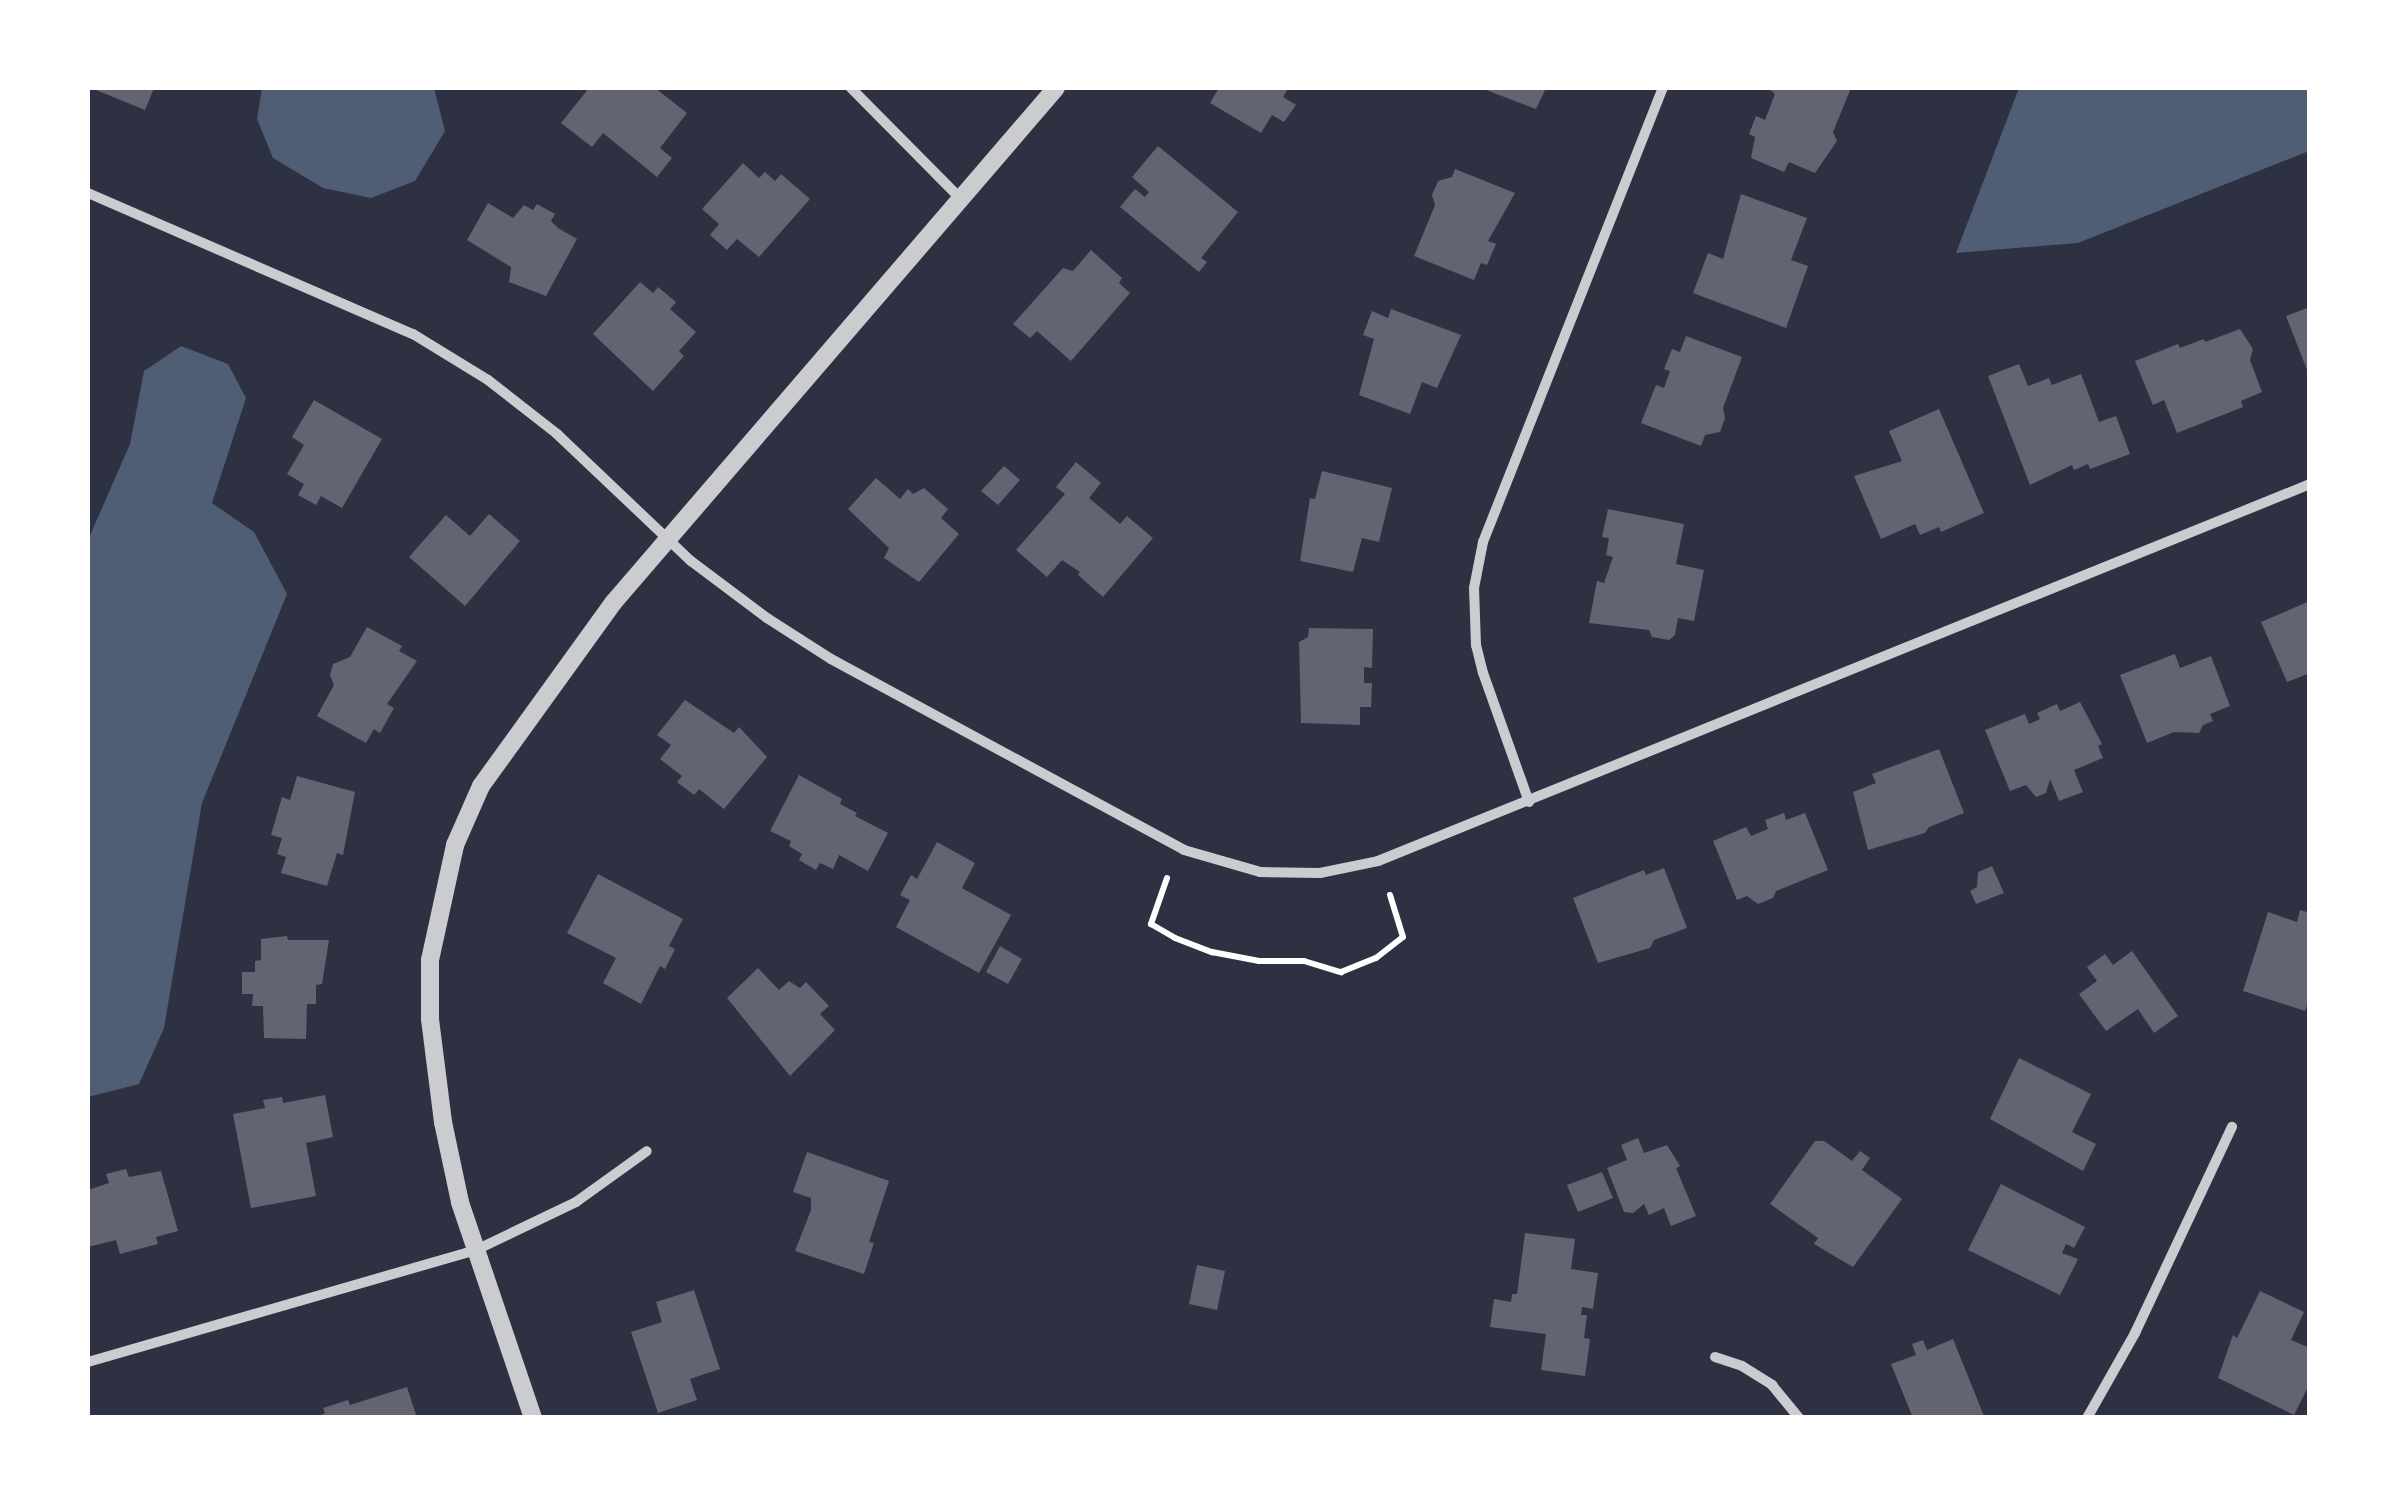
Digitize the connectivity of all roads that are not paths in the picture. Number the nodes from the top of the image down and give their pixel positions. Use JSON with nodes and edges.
{"nodes":[{"id":1,"x":851,"y":88,"type":"edge"},
{"id":2,"x":1056,"y":88,"type":"edge"},
{"id":3,"x":1663,"y":88,"type":"edge"},
{"id":4,"x":88,"y":193,"type":"edge"},
{"id":5,"x":961,"y":199,"type":"junction"},
{"id":6,"x":2310,"y":484,"type":"edge"},
{"id":7,"x":668,"y":540,"type":"junction"},
{"id":8,"x":1529,"y":802,"type":"junction"},
{"id":9,"x":2232,"y":1126,"type":"dead end"},
{"id":10,"x":647,"y":1151,"type":"dead end"},
{"id":11,"x":476,"y":1250,"type":"junction"},
{"id":12,"x":1715,"y":1356,"type":"dead end"},
{"id":13,"x":88,"y":1362,"type":"edge"},
{"id":14,"x":533,"y":1418,"type":"edge"},
{"id":15,"x":1799,"y":1418,"type":"edge"},
{"id":16,"x":2087,"y":1418,"type":"edge"}],
"edges":[{"from":1,"to":5,"type":"street"},
{"from":2,"to":5,"type":"street"},
{"from":3,"to":8,"type":"street"},
{"from":4,"to":7,"type":"street"},
{"from":5,"to":7,"type":"street"},
{"from":6,"to":8,"type":"street"},
{"from":7,"to":8,"type":"street"},
{"from":7,"to":11,"type":"street"},
{"from":9,"to":16,"type":"street"},
{"from":10,"to":11,"type":"street"},
{"from":11,"to":13,"type":"street"},
{"from":11,"to":14,"type":"street"},
{"from":12,"to":15,"type":"street"}]}
